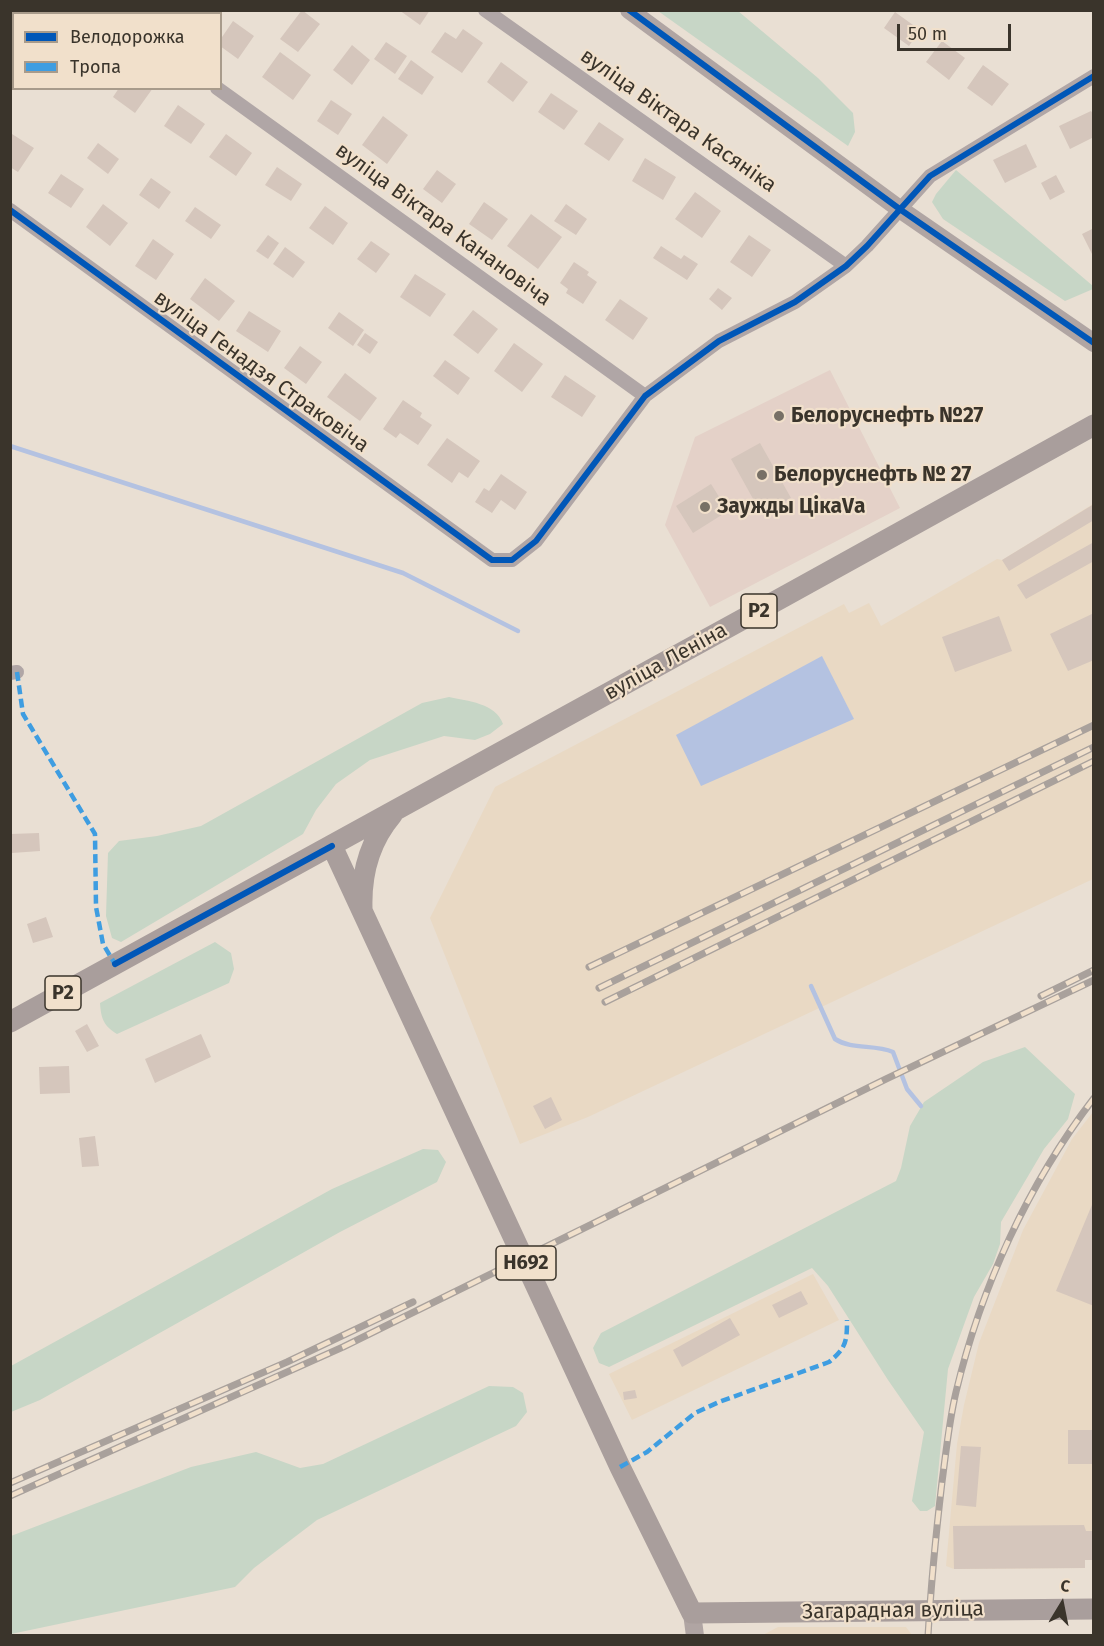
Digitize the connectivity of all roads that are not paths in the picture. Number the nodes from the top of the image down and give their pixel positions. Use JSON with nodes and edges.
{"nodes":[{"id":1,"x":485,"y":10,"type":"edge"},
{"id":2,"x":629,"y":10,"type":"edge"},
{"id":3,"x":1094,"y":76,"type":"edge"},
{"id":4,"x":220,"y":90,"type":"edge"},
{"id":5,"x":10,"y":210,"type":"edge"},
{"id":6,"x":901,"y":210,"type":"junction"},
{"id":7,"x":846,"y":266,"type":"junction"},
{"id":8,"x":1094,"y":343,"type":"edge"},
{"id":9,"x":645,"y":396,"type":"junction"},
{"id":10,"x":1094,"y":425,"type":"edge"},
{"id":11,"x":397,"y":810,"type":"junction"},
{"id":12,"x":332,"y":846,"type":"junction"},
{"id":13,"x":362,"y":912,"type":"junction"},
{"id":14,"x":10,"y":1022,"type":"edge"},
{"id":15,"x":1094,"y":1609,"type":"edge"},
{"id":16,"x":692,"y":1613,"type":"junction"},
{"id":17,"x":695,"y":1635,"type":"edge"}],
"edges":[{"from":1,"to":7,"type":"street","name":"вуліца Віктара Касяніка"},
{"from":2,"to":6,"type":"street"},
{"from":3,"to":6,"type":"street"},
{"from":4,"to":9,"type":"street","name":"вуліца Віктара Канановіча"},
{"from":5,"to":9,"type":"street","name":"вуліца Генадзя Страковіча"},
{"from":6,"to":7,"type":"street"},
{"from":6,"to":8,"type":"street"},
{"from":7,"to":9,"type":"street"},
{"from":10,"to":11,"type":"main road","name":"вуліца Леніна","number":"Р2"},
{"from":11,"to":12,"type":"main road","name":"вуліца Леніна","number":"Р2"},
{"from":11,"to":13,"type":"main road"},
{"from":12,"to":13,"type":"main road","number":"Н692"},
{"from":12,"to":14,"type":"main road","number":"Р2"},
{"from":13,"to":16,"type":"main road","number":"Н692"},
{"from":15,"to":16,"type":"main road","name":"Загарадная вуліца"},
{"from":16,"to":17,"type":"street","number":"Н692"}]}
